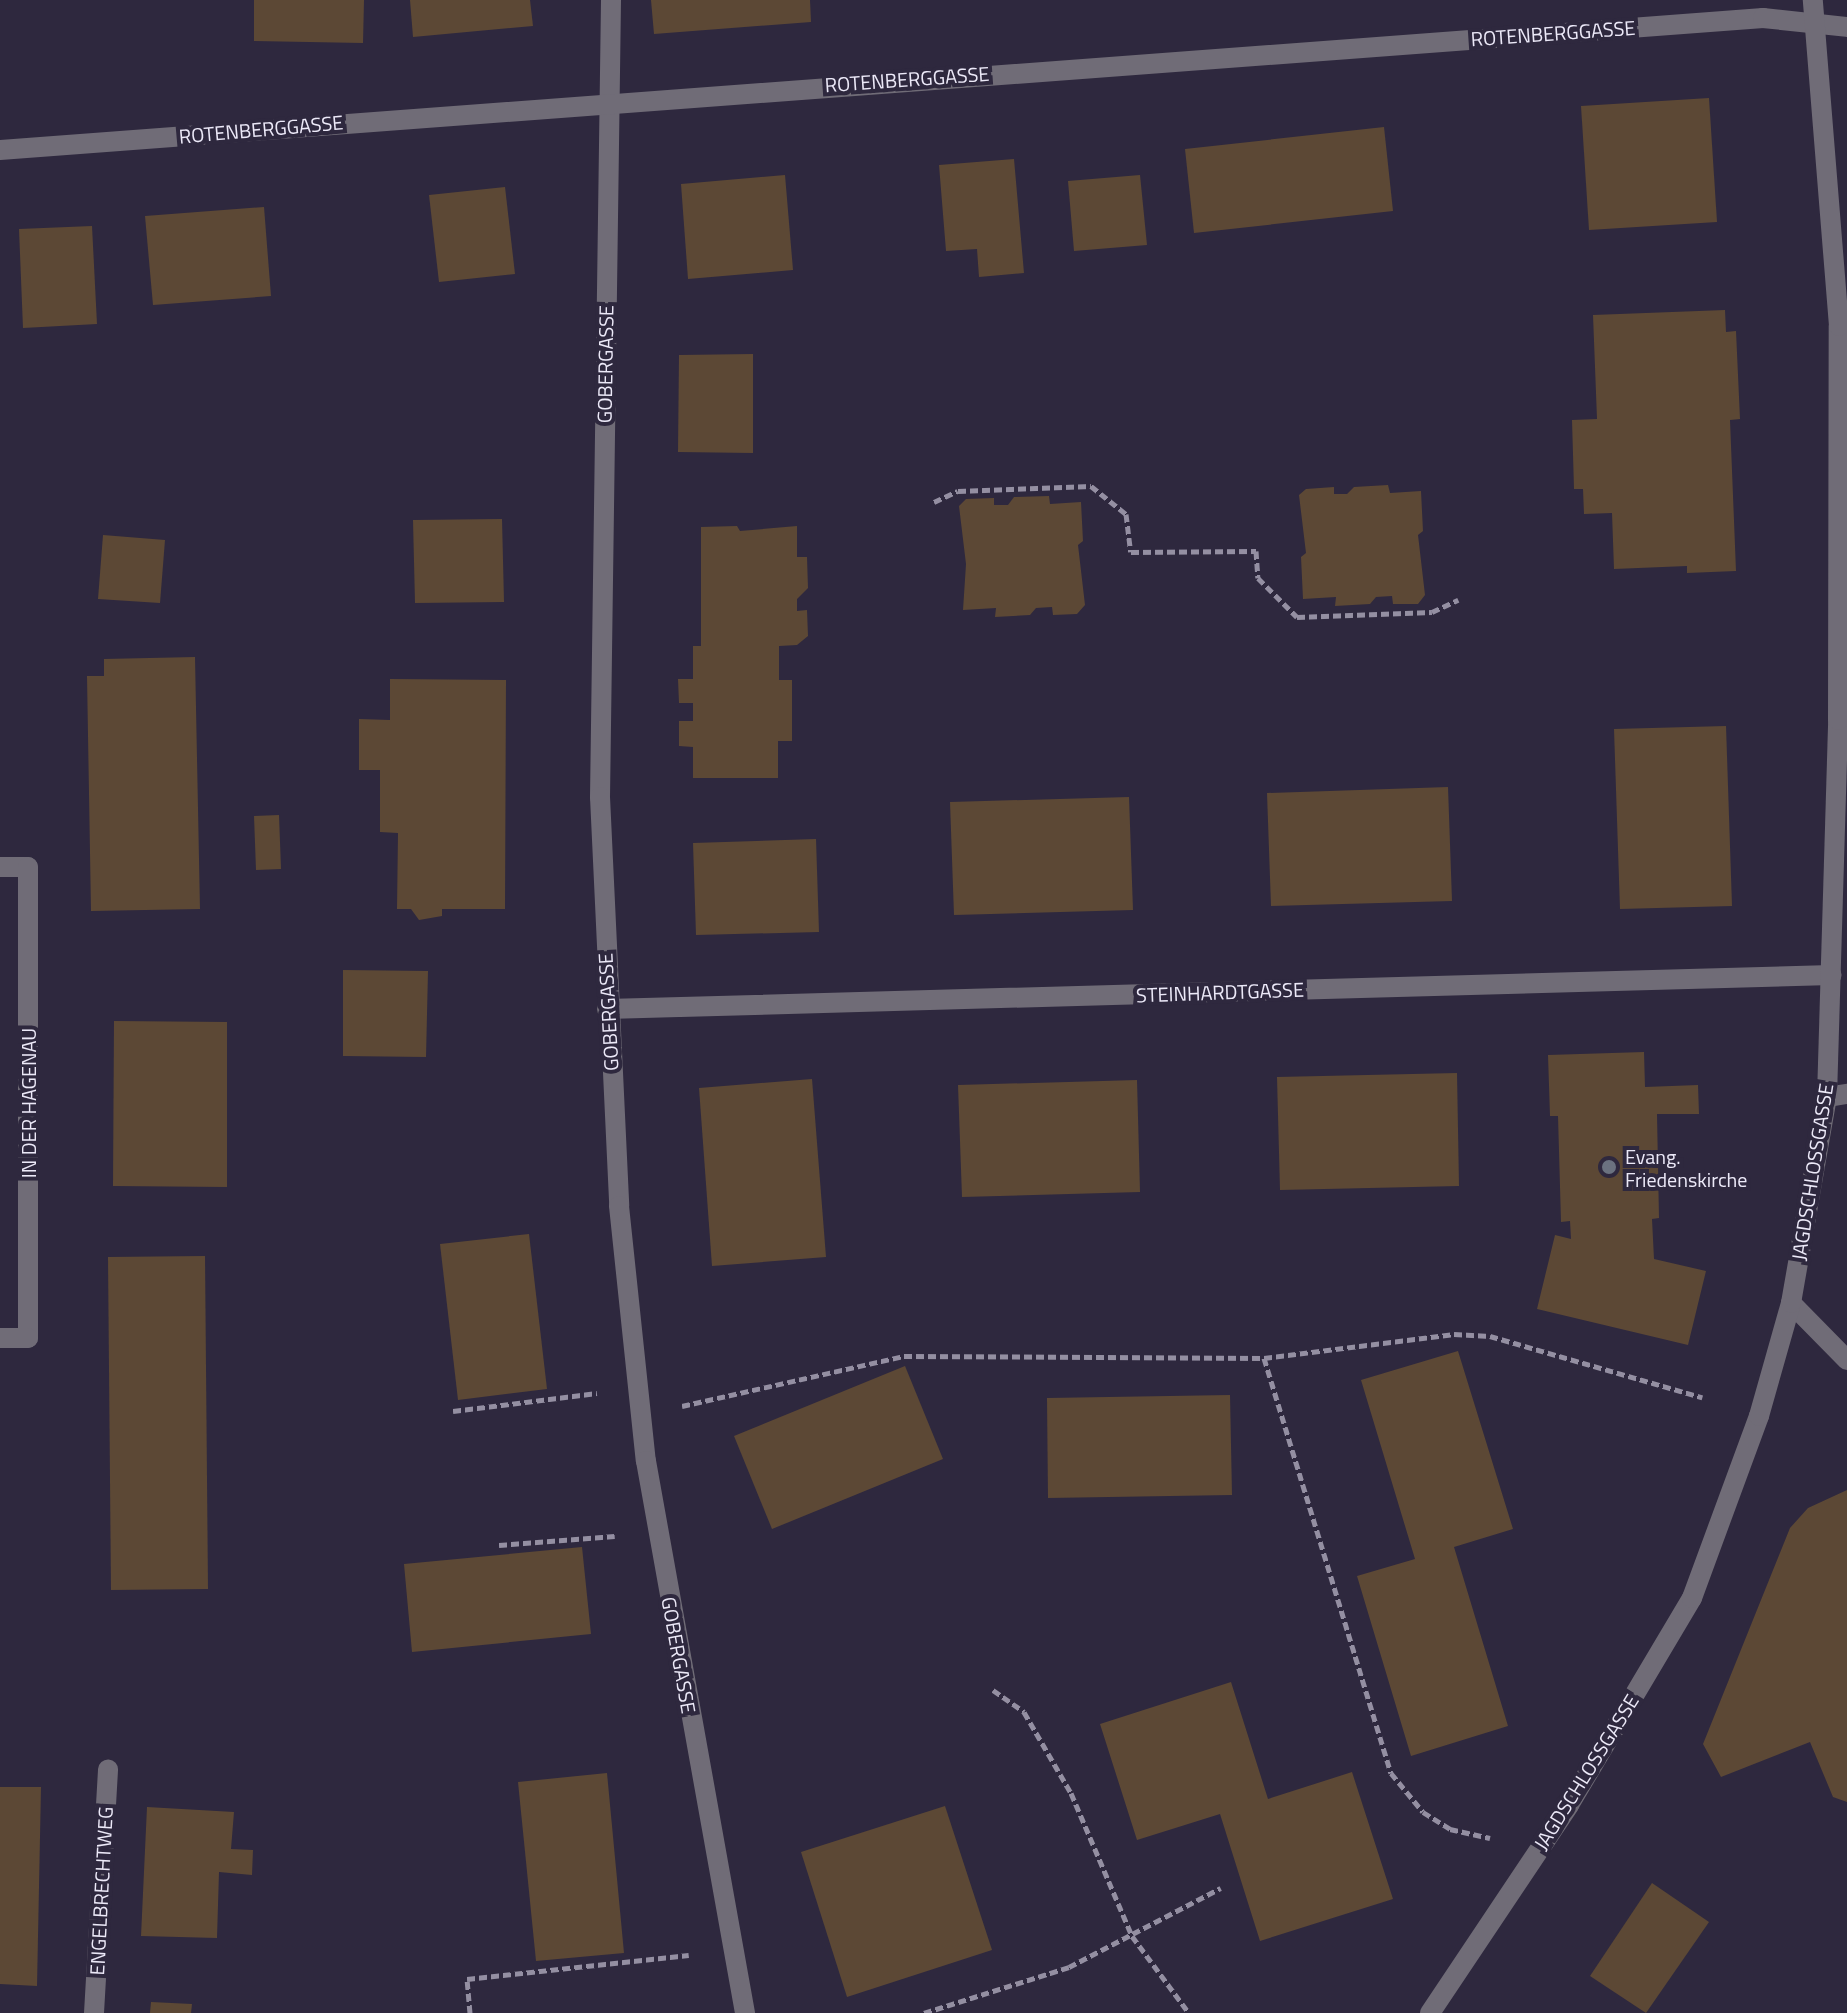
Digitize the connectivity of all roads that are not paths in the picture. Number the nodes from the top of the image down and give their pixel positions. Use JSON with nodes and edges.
{"nodes":[{"id":1,"x":611,"y":0,"type":"edge"},
{"id":2,"x":1813,"y":0,"type":"edge"},
{"id":3,"x":1815,"y":23,"type":"junction"},
{"id":4,"x":1847,"y":27,"type":"edge"},
{"id":5,"x":610,"y":101,"type":"junction"},
{"id":6,"x":0,"y":150,"type":"edge"},
{"id":7,"x":1843,"y":326,"type":"edge"},
{"id":8,"x":1839,"y":495,"type":"junction"},
{"id":9,"x":1847,"y":560,"type":"edge"},
{"id":10,"x":0,"y":867,"type":"edge"},
{"id":11,"x":1832,"y":975,"type":"junction"},
{"id":12,"x":607,"y":1009,"type":"junction"},
{"id":13,"x":1837,"y":1095,"type":"edge"},
{"id":14,"x":1791,"y":1303,"type":"junction"},
{"id":15,"x":0,"y":1338,"type":"edge"},
{"id":16,"x":1847,"y":1360,"type":"edge"},
{"id":17,"x":108,"y":1769,"type":"dead end"},
{"id":18,"x":94,"y":2013,"type":"edge"},
{"id":19,"x":745,"y":2013,"type":"edge"},
{"id":20,"x":1430,"y":2013,"type":"edge"}],
"edges":[{"from":1,"to":5,"type":"street","name":"GOBERGASSE"},
{"from":2,"to":3,"type":"street","name":"JAGDSCHLOSSGASSE"},
{"from":3,"to":4,"type":"street","name":"ROTENBERGGASSE"},
{"from":3,"to":5,"type":"street","name":"ROTENBERGGASSE"},
{"from":3,"to":7,"type":"street","name":"JAGDSCHLOSSGASSE"},
{"from":5,"to":6,"type":"street","name":"ROTENBERGGASSE"},
{"from":5,"to":12,"type":"street","name":"GOBERGASSE"},
{"from":7,"to":8,"type":"street","name":"JAGDSCHLOSSGASSE"},
{"from":8,"to":9,"type":"street"},
{"from":8,"to":11,"type":"street","name":"JAGDSCHLOSSGASSE"},
{"from":10,"to":15,"type":"street","name":"IN DER HAGENAU"},
{"from":11,"to":12,"type":"street","name":"STEINHARDTGASSE"},
{"from":11,"to":13,"type":"street","name":"JAGDSCHLOSSGASSE"},
{"from":12,"to":19,"type":"street","name":"GOBERGASSE"},
{"from":13,"to":14,"type":"street","name":"JAGDSCHLOSSGASSE"},
{"from":14,"to":16,"type":"street"},
{"from":14,"to":20,"type":"street","name":"JAGDSCHLOSSGASSE"},
{"from":17,"to":18,"type":"street","name":"ENGELBRECHTWEG"}]}
